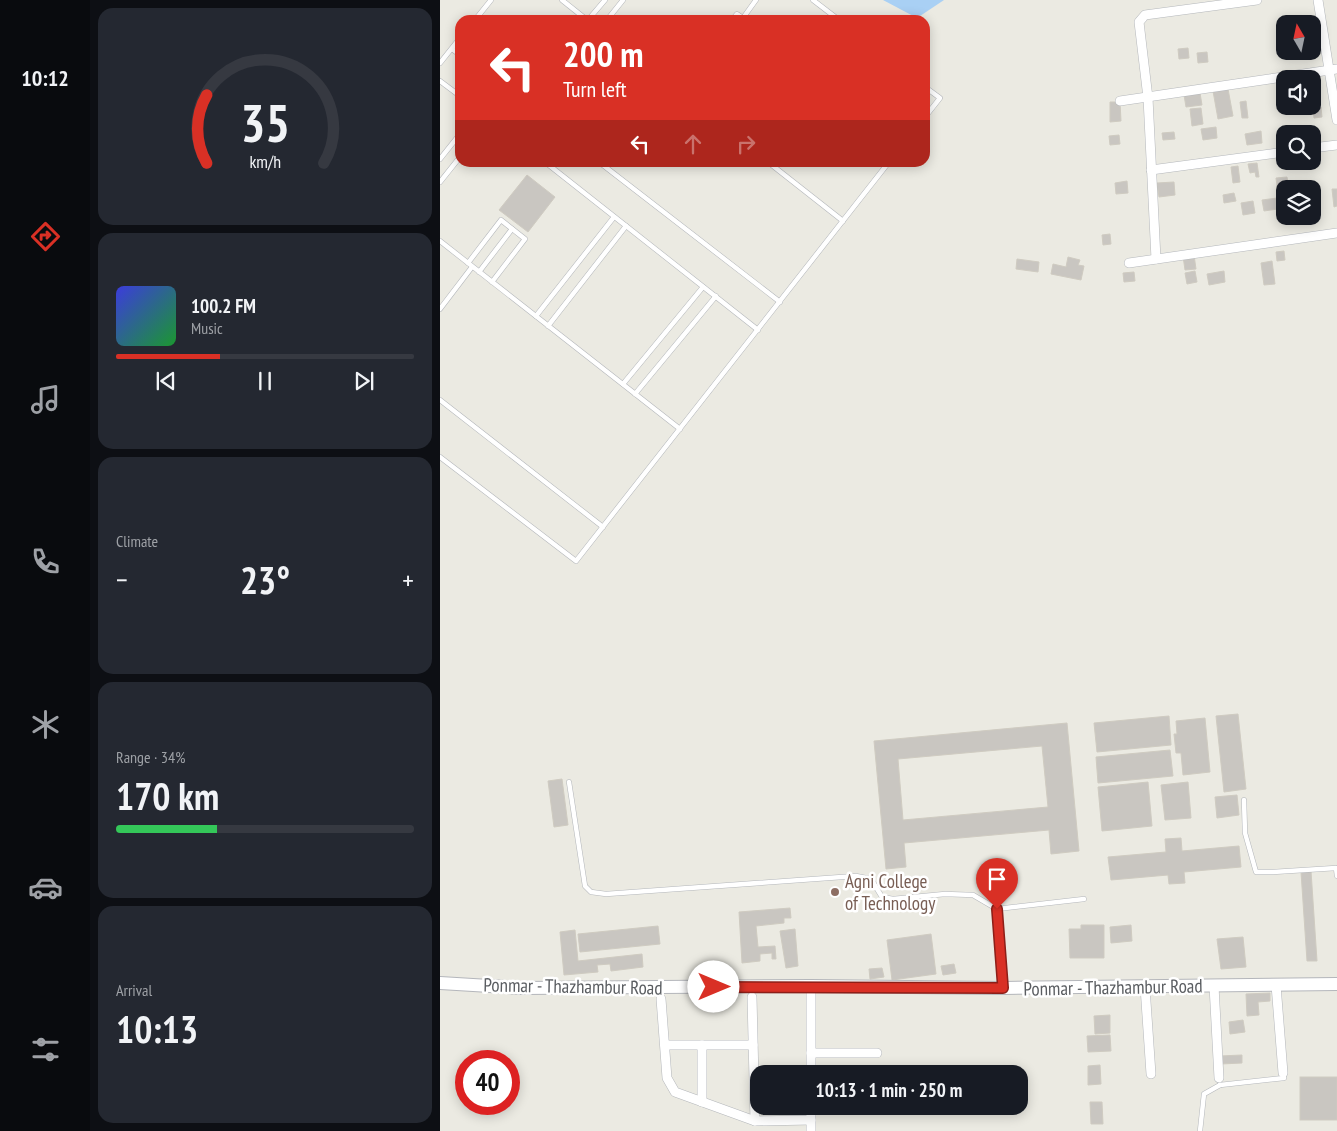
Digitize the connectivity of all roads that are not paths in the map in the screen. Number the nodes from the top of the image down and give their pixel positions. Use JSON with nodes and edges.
{"nodes":[{"id":1,"x":491,"y":0,"type":"edge"},
{"id":2,"x":562,"y":0,"type":"edge"},
{"id":3,"x":605,"y":0,"type":"edge"},
{"id":4,"x":624,"y":0,"type":"edge"},
{"id":5,"x":756,"y":0,"type":"edge"},
{"id":6,"x":813,"y":0,"type":"edge"},
{"id":7,"x":1257,"y":0,"type":"edge"},
{"id":8,"x":1318,"y":0,"type":"edge"},
{"id":9,"x":479,"y":15,"type":"edge"},
{"id":10,"x":582,"y":15,"type":"edge"},
{"id":11,"x":592,"y":15,"type":"edge"},
{"id":12,"x":611,"y":15,"type":"edge"},
{"id":13,"x":747,"y":15,"type":"edge"},
{"id":14,"x":832,"y":15,"type":"edge"},
{"id":15,"x":455,"y":44,"type":"edge"},
{"id":16,"x":452,"y":48,"type":"junction"},
{"id":17,"x":455,"y":51,"type":"edge"},
{"id":18,"x":440,"y":64,"type":"edge"},
{"id":19,"x":1333,"y":70,"type":"edge"},
{"id":20,"x":440,"y":81,"type":"edge"},
{"id":21,"x":930,"y":91,"type":"edge"},
{"id":22,"x":455,"y":92,"type":"edge"},
{"id":23,"x":1148,"y":98,"type":"junction"},
{"id":24,"x":1120,"y":101,"type":"dead end"},
{"id":25,"x":930,"y":111,"type":"edge"},
{"id":26,"x":1337,"y":120,"type":"edge"},
{"id":27,"x":455,"y":140,"type":"edge"},
{"id":28,"x":1337,"y":145,"type":"edge"},
{"id":29,"x":1321,"y":147,"type":"edge"},
{"id":30,"x":1276,"y":153,"type":"edge"},
{"id":31,"x":440,"y":159,"type":"edge"},
{"id":32,"x":455,"y":163,"type":"edge"},
{"id":33,"x":551,"y":167,"type":"edge"},
{"id":34,"x":605,"y":167,"type":"edge"},
{"id":35,"x":774,"y":167,"type":"edge"},
{"id":36,"x":885,"y":167,"type":"edge"},
{"id":37,"x":1151,"y":170,"type":"junction"},
{"id":38,"x":440,"y":182,"type":"edge"},
{"id":39,"x":614,"y":217,"type":"junction"},
{"id":40,"x":843,"y":222,"type":"junction"},
{"id":41,"x":626,"y":226,"type":"junction"},
{"id":42,"x":512,"y":229,"type":"junction"},
{"id":43,"x":1337,"y":233,"type":"edge"},
{"id":44,"x":440,"y":241,"type":"edge"},
{"id":45,"x":1156,"y":259,"type":"junction"},
{"id":46,"x":468,"y":263,"type":"junction"},
{"id":47,"x":1129,"y":263,"type":"dead end"},
{"id":48,"x":472,"y":267,"type":"junction"},
{"id":49,"x":479,"y":272,"type":"junction"},
{"id":50,"x":492,"y":282,"type":"junction"},
{"id":51,"x":703,"y":287,"type":"junction"},
{"id":52,"x":716,"y":296,"type":"junction"},
{"id":53,"x":780,"y":302,"type":"junction"},
{"id":54,"x":440,"y":309,"type":"edge"},
{"id":55,"x":536,"y":316,"type":"junction"},
{"id":56,"x":548,"y":326,"type":"junction"},
{"id":57,"x":758,"y":330,"type":"junction"},
{"id":58,"x":623,"y":384,"type":"junction"},
{"id":59,"x":635,"y":394,"type":"junction"},
{"id":60,"x":440,"y":400,"type":"edge"},
{"id":61,"x":680,"y":429,"type":"junction"},
{"id":62,"x":440,"y":457,"type":"edge"},
{"id":63,"x":603,"y":527,"type":"junction"},
{"id":64,"x":569,"y":782,"type":"dead end"},
{"id":65,"x":1244,"y":800,"type":"dead end"},
{"id":66,"x":1337,"y":876,"type":"edge"},
{"id":67,"x":1084,"y":899,"type":"dead end"},
{"id":68,"x":997,"y":909,"type":"junction"},
{"id":69,"x":440,"y":983,"type":"edge"},
{"id":70,"x":1337,"y":984,"type":"edge"},
{"id":71,"x":811,"y":986,"type":"junction"},
{"id":72,"x":1214,"y":986,"type":"junction"},
{"id":73,"x":1276,"y":986,"type":"junction"},
{"id":74,"x":1144,"y":987,"type":"junction"},
{"id":75,"x":1003,"y":988,"type":"junction"},
{"id":76,"x":752,"y":997,"type":"dead end"},
{"id":77,"x":661,"y":999,"type":"dead end"},
{"id":78,"x":665,"y":1045,"type":"junction"},
{"id":79,"x":702,"y":1045,"type":"junction"},
{"id":80,"x":753,"y":1045,"type":"junction"},
{"id":81,"x":812,"y":1053,"type":"junction"},
{"id":82,"x":877,"y":1053,"type":"dead end"},
{"id":83,"x":811,"y":1065,"type":"edge"},
{"id":84,"x":1283,"y":1073,"type":"joint"},
{"id":85,"x":1151,"y":1074,"type":"dead end"},
{"id":86,"x":1220,"y":1082,"type":"junction"},
{"id":87,"x":702,"y":1102,"type":"junction"},
{"id":88,"x":811,"y":1115,"type":"edge"},
{"id":89,"x":811,"y":1120,"type":"junction"},
{"id":90,"x":755,"y":1121,"type":"junction"},
{"id":91,"x":811,"y":1131,"type":"edge"},
{"id":92,"x":1200,"y":1131,"type":"edge"}],
"edges":[{"from":1,"to":9,"type":"lane"},
{"from":2,"to":10,"type":"lane"},
{"from":3,"to":11,"type":"lane"},
{"from":4,"to":12,"type":"lane"},
{"from":5,"to":13,"type":"lane"},
{"from":6,"to":14,"type":"lane"},
{"from":7,"to":23,"type":"street"},
{"from":8,"to":19,"type":"street"},
{"from":15,"to":16,"type":"lane"},
{"from":16,"to":17,"type":"lane"},
{"from":16,"to":18,"type":"lane"},
{"from":19,"to":23,"type":"street"},
{"from":19,"to":26,"type":"street"},
{"from":20,"to":22,"type":"lane"},
{"from":21,"to":25,"type":"lane"},
{"from":23,"to":24,"type":"street"},
{"from":23,"to":37,"type":"street"},
{"from":27,"to":31,"type":"lane"},
{"from":28,"to":29,"type":"street"},
{"from":30,"to":37,"type":"street"},
{"from":32,"to":38,"type":"lane"},
{"from":33,"to":39,"type":"lane"},
{"from":34,"to":53,"type":"lane"},
{"from":35,"to":40,"type":"lane"},
{"from":36,"to":40,"type":"lane"},
{"from":37,"to":45,"type":"street"},
{"from":39,"to":41,"type":"lane"},
{"from":39,"to":55,"type":"lane"},
{"from":40,"to":53,"type":"lane"},
{"from":41,"to":51,"type":"lane"},
{"from":41,"to":56,"type":"lane"},
{"from":42,"to":46,"type":"lane"},
{"from":42,"to":49,"type":"lane"},
{"from":42,"to":50,"type":"lane"},
{"from":43,"to":45,"type":"street"},
{"from":44,"to":46,"type":"lane"},
{"from":45,"to":47,"type":"street"},
{"from":46,"to":48,"type":"lane"},
{"from":48,"to":49,"type":"lane"},
{"from":48,"to":54,"type":"lane"},
{"from":49,"to":50,"type":"lane"},
{"from":50,"to":55,"type":"lane"},
{"from":51,"to":52,"type":"lane"},
{"from":51,"to":58,"type":"lane"},
{"from":52,"to":57,"type":"lane"},
{"from":52,"to":59,"type":"lane"},
{"from":53,"to":57,"type":"lane"},
{"from":55,"to":56,"type":"lane"},
{"from":56,"to":58,"type":"lane"},
{"from":57,"to":61,"type":"lane"},
{"from":58,"to":59,"type":"lane"},
{"from":59,"to":61,"type":"lane"},
{"from":60,"to":63,"type":"lane"},
{"from":61,"to":63,"type":"lane"},
{"from":62,"to":63,"type":"lane"},
{"from":64,"to":68,"type":"lane"},
{"from":65,"to":66,"type":"lane"},
{"from":67,"to":68,"type":"lane"},
{"from":68,"to":75,"type":"lane"},
{"from":69,"to":71,"type":"street","name":"Ponmar - Thazhambur Road"},
{"from":70,"to":73,"type":"street","name":"Ponmar - Thazhambur Road"},
{"from":71,"to":75,"type":"street","name":"Ponmar - Thazhambur Road"},
{"from":71,"to":81,"type":"street"},
{"from":72,"to":73,"type":"street","name":"Ponmar - Thazhambur Road"},
{"from":72,"to":74,"type":"street","name":"Ponmar - Thazhambur Road"},
{"from":72,"to":86,"type":"street"},
{"from":73,"to":84,"type":"street"},
{"from":74,"to":75,"type":"street","name":"Ponmar - Thazhambur Road"},
{"from":74,"to":85,"type":"street"},
{"from":76,"to":80,"type":"street"},
{"from":77,"to":78,"type":"street"},
{"from":78,"to":79,"type":"street"},
{"from":78,"to":87,"type":"street"},
{"from":79,"to":80,"type":"street"},
{"from":79,"to":87,"type":"street"},
{"from":80,"to":90,"type":"street"},
{"from":81,"to":82,"type":"street"},
{"from":81,"to":83,"type":"street"},
{"from":84,"to":86,"type":"lane"},
{"from":86,"to":92,"type":"lane"},
{"from":87,"to":90,"type":"street"},
{"from":88,"to":89,"type":"street"},
{"from":89,"to":90,"type":"street"},
{"from":89,"to":91,"type":"street"}]}
